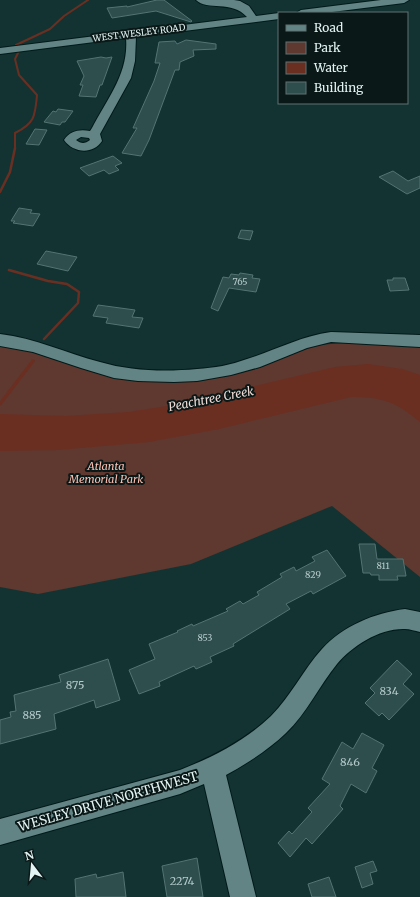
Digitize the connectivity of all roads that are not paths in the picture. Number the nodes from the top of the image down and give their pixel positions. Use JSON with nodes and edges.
{"nodes":[{"id":1,"x":201,"y":0,"type":"edge"},
{"id":2,"x":404,"y":0,"type":"edge"},
{"id":3,"x":309,"y":12,"type":"edge"},
{"id":4,"x":278,"y":16,"type":"edge"},
{"id":5,"x":253,"y":19,"type":"junction"},
{"id":6,"x":130,"y":35,"type":"junction"},
{"id":7,"x":0,"y":51,"type":"edge"},
{"id":8,"x":93,"y":135,"type":"dead end"},
{"id":9,"x":0,"y":340,"type":"edge"},
{"id":10,"x":420,"y":341,"type":"edge"},
{"id":11,"x":420,"y":622,"type":"edge"},
{"id":12,"x":212,"y":769,"type":"junction"},
{"id":13,"x":0,"y":832,"type":"edge"},
{"id":14,"x":243,"y":897,"type":"edge"}],
"edges":[{"from":1,"to":5,"type":"street"},
{"from":2,"to":3,"type":"street"},
{"from":4,"to":5,"type":"street","name":"WEST WESLEY ROAD"},
{"from":5,"to":6,"type":"street","name":"WEST WESLEY ROAD"},
{"from":6,"to":7,"type":"street","name":"WEST WESLEY ROAD"},
{"from":6,"to":8,"type":"street"},
{"from":9,"to":10,"type":"street"},
{"from":11,"to":12,"type":"street","name":"WESLEY DRIVE NORTHWEST"},
{"from":12,"to":13,"type":"street","name":"WESLEY DRIVE NORTHWEST"},
{"from":12,"to":14,"type":"street"}]}
